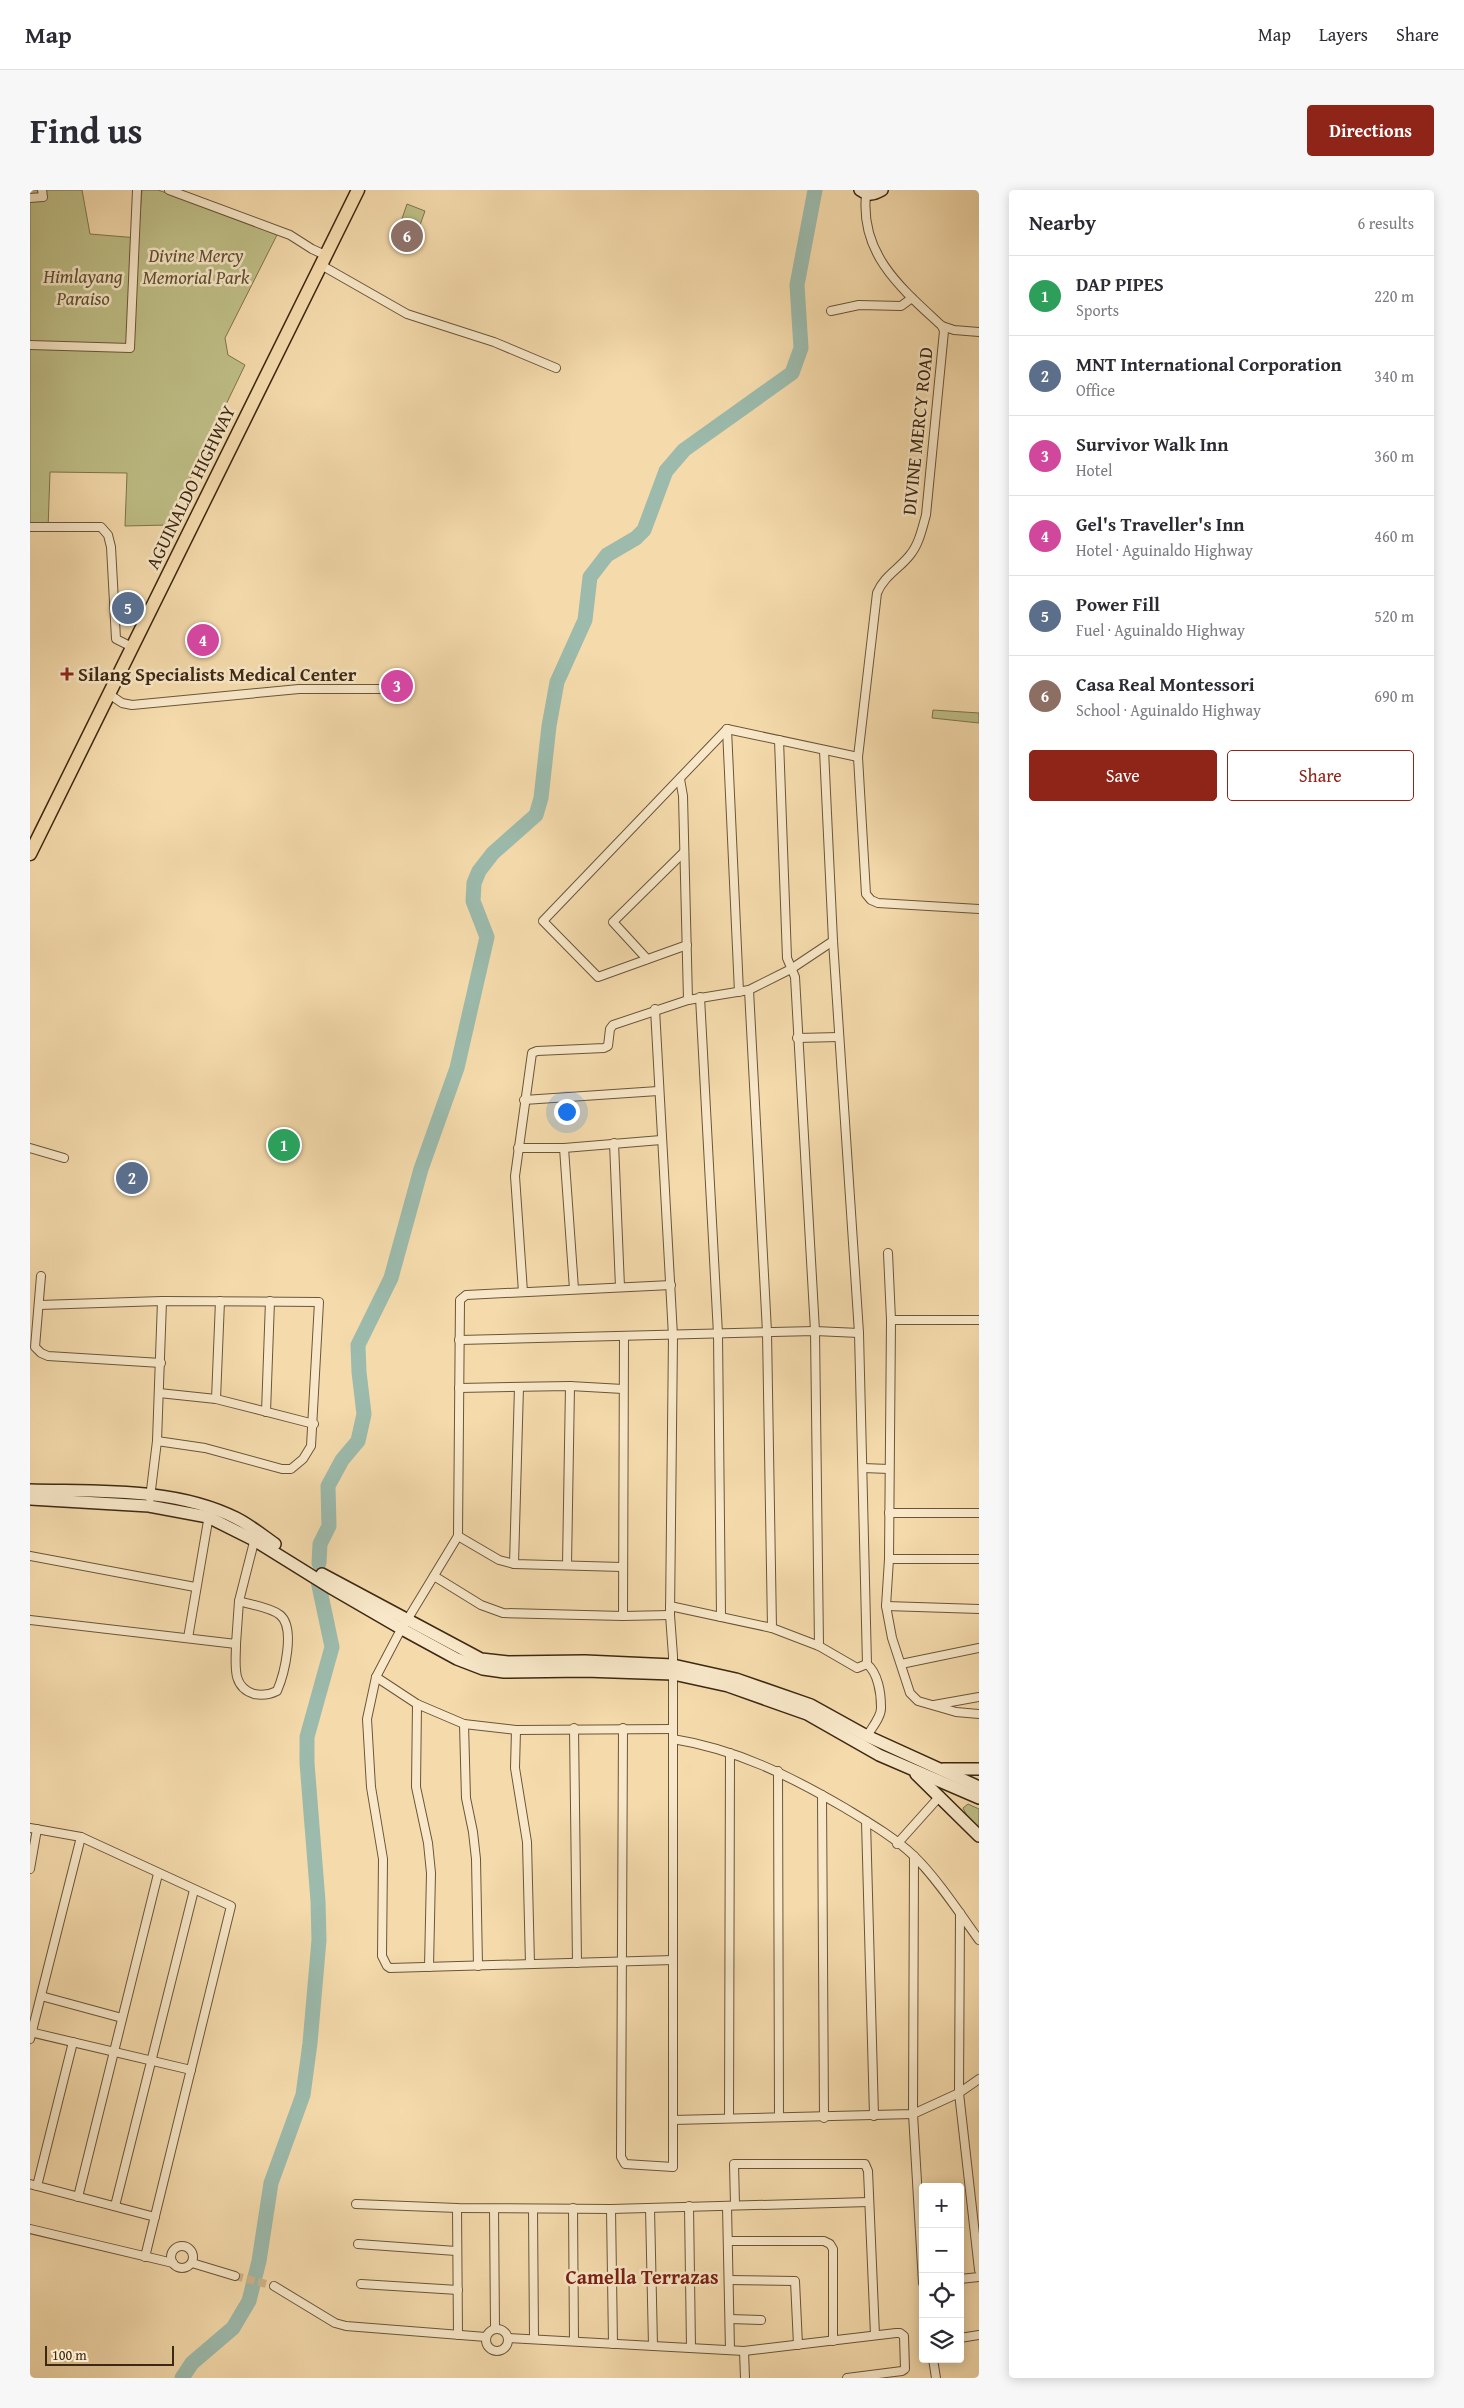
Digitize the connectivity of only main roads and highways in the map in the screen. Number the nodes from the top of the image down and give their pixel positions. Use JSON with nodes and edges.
{"nodes":[{"id":1,"x":358,"y":190,"type":"edge"},
{"id":2,"x":30,"y":854,"type":"edge"}],
"edges":[{"from":1,"to":2,"type":"main road","name":"AGUINALDO HIGHWAY"}]}
